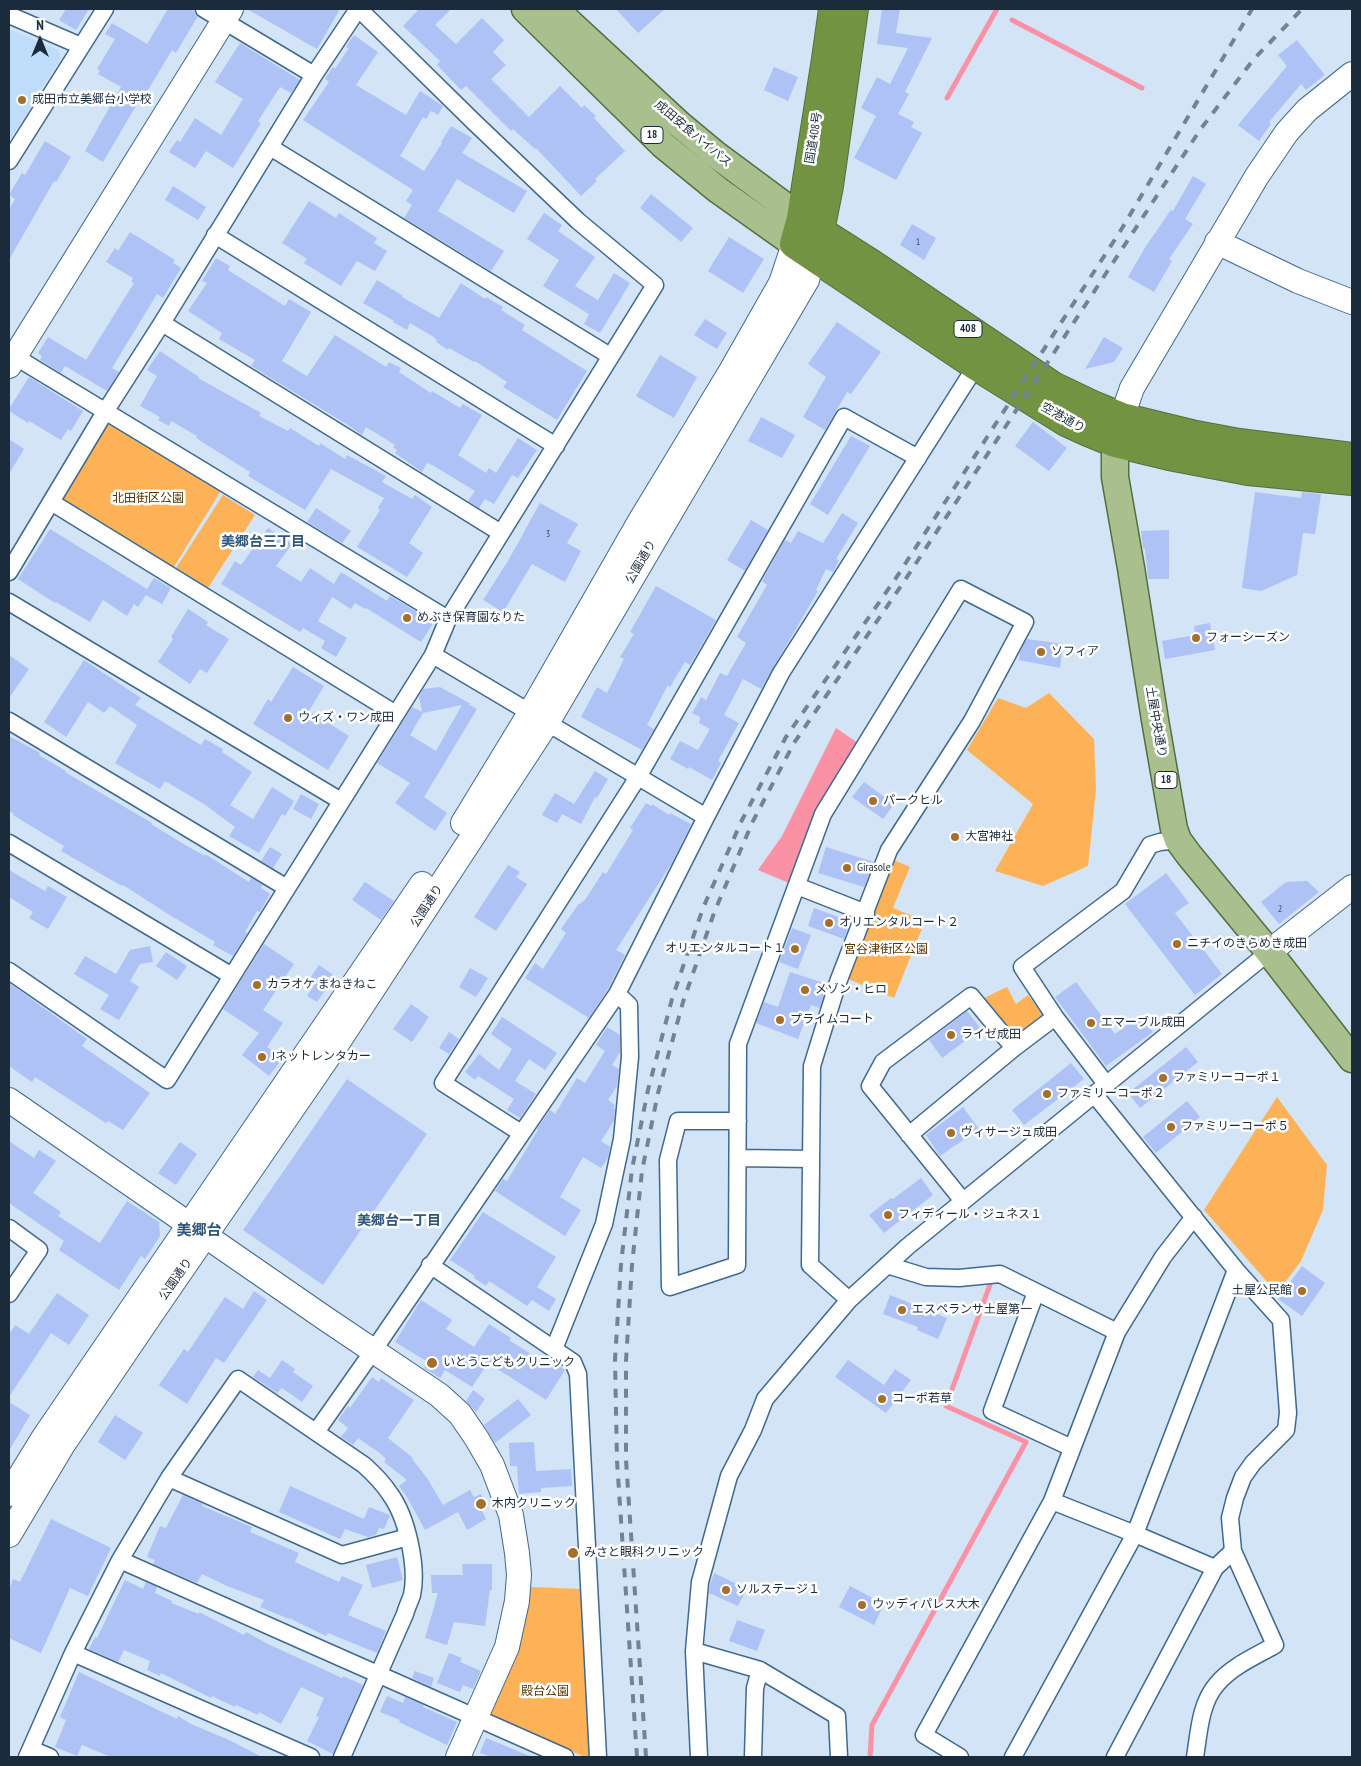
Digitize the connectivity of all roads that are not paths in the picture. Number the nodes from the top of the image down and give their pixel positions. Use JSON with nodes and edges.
{"nodes":[{"id":1,"x":105,"y":9,"type":"edge"},
{"id":2,"x":358,"y":9,"type":"edge"},
{"id":3,"x":525,"y":9,"type":"edge"},
{"id":4,"x":555,"y":9,"type":"edge"},
{"id":5,"x":833,"y":9,"type":"edge"},
{"id":6,"x":854,"y":9,"type":"edge"},
{"id":7,"x":220,"y":13,"type":"edge"},
{"id":8,"x":9,"y":15,"type":"edge"},
{"id":9,"x":81,"y":46,"type":"junction"},
{"id":10,"x":1352,"y":74,"type":"edge"},
{"id":11,"x":314,"y":75,"type":"junction"},
{"id":12,"x":270,"y":147,"type":"junction"},
{"id":13,"x":9,"y":161,"type":"edge"},
{"id":14,"x":215,"y":235,"type":"junction"},
{"id":15,"x":807,"y":237,"type":"junction"},
{"id":16,"x":1217,"y":242,"type":"junction"},
{"id":17,"x":1352,"y":302,"type":"edge"},
{"id":18,"x":162,"y":324,"type":"junction"},
{"id":19,"x":610,"y":356,"type":"junction"},
{"id":20,"x":10,"y":358,"type":"edge"},
{"id":21,"x":976,"y":366,"type":"junction"},
{"id":22,"x":105,"y":412,"type":"junction"},
{"id":23,"x":1122,"y":417,"type":"junction"},
{"id":24,"x":1116,"y":443,"type":"junction"},
{"id":25,"x":556,"y":446,"type":"junction"},
{"id":26,"x":1352,"y":457,"type":"edge"},
{"id":27,"x":918,"y":458,"type":"junction"},
{"id":28,"x":1352,"y":482,"type":"edge"},
{"id":29,"x":51,"y":502,"type":"junction"},
{"id":30,"x":501,"y":534,"type":"junction"},
{"id":31,"x":9,"y":572,"type":"edge"},
{"id":32,"x":9,"y":602,"type":"edge"},
{"id":33,"x":448,"y":619,"type":"junction"},
{"id":34,"x":433,"y":655,"type":"junction"},
{"id":35,"x":396,"y":714,"type":"junction"},
{"id":36,"x":538,"y":718,"type":"junction"},
{"id":37,"x":9,"y":721,"type":"edge"},
{"id":38,"x":638,"y":776,"type":"junction"},
{"id":39,"x":341,"y":801,"type":"junction"},
{"id":40,"x":706,"y":816,"type":"junction"},
{"id":41,"x":1178,"y":840,"type":"junction"},
{"id":42,"x":9,"y":843,"type":"edge"},
{"id":43,"x":797,"y":886,"type":"junction"},
{"id":44,"x":1352,"y":887,"type":"edge"},
{"id":45,"x":287,"y":888,"type":"junction"},
{"id":46,"x":866,"y":913,"type":"junction"},
{"id":47,"x":1269,"y":952,"type":"junction"},
{"id":48,"x":9,"y":971,"type":"edge"},
{"id":49,"x":232,"y":976,"type":"junction"},
{"id":50,"x":617,"y":994,"type":"junction"},
{"id":51,"x":1055,"y":1017,"type":"junction"},
{"id":52,"x":1014,"y":1048,"type":"junction"},
{"id":53,"x":1352,"y":1060,"type":"edge"},
{"id":54,"x":1100,"y":1089,"type":"junction"},
{"id":55,"x":9,"y":1100,"type":"edge"},
{"id":56,"x":738,"y":1121,"type":"junction"},
{"id":57,"x":521,"y":1133,"type":"junction"},
{"id":58,"x":909,"y":1135,"type":"junction"},
{"id":59,"x":738,"y":1158,"type":"junction"},
{"id":60,"x":811,"y":1159,"type":"junction"},
{"id":61,"x":963,"y":1201,"type":"junction"},
{"id":62,"x":1194,"y":1217,"type":"junction"},
{"id":63,"x":9,"y":1228,"type":"edge"},
{"id":64,"x":198,"y":1230,"type":"junction"},
{"id":65,"x":430,"y":1265,"type":"junction"},
{"id":66,"x":887,"y":1265,"type":"junction"},
{"id":67,"x":1236,"y":1270,"type":"junction"},
{"id":68,"x":1036,"y":1292,"type":"junction"},
{"id":69,"x":9,"y":1294,"type":"edge"},
{"id":70,"x":849,"y":1300,"type":"junction"},
{"id":71,"x":1117,"y":1332,"type":"junction"},
{"id":72,"x":554,"y":1349,"type":"junction"},
{"id":73,"x":373,"y":1351,"type":"junction"},
{"id":74,"x":316,"y":1432,"type":"junction"},
{"id":75,"x":1072,"y":1448,"type":"junction"},
{"id":76,"x":170,"y":1478,"type":"junction"},
{"id":77,"x":9,"y":1494,"type":"edge"},
{"id":78,"x":1052,"y":1501,"type":"junction"},
{"id":79,"x":1135,"y":1534,"type":"junction"},
{"id":80,"x":9,"y":1535,"type":"edge"},
{"id":81,"x":408,"y":1537,"type":"junction"},
{"id":82,"x":1233,"y":1551,"type":"junction"},
{"id":83,"x":120,"y":1560,"type":"junction"},
{"id":84,"x":1214,"y":1568,"type":"junction"},
{"id":85,"x":694,"y":1651,"type":"junction"},
{"id":86,"x":73,"y":1653,"type":"junction"},
{"id":87,"x":760,"y":1670,"type":"junction"},
{"id":88,"x":379,"y":1675,"type":"junction"},
{"id":89,"x":476,"y":1718,"type":"junction"},
{"id":90,"x":29,"y":1753,"type":"edge"},
{"id":91,"x":50,"y":1757,"type":"edge"},
{"id":92,"x":311,"y":1757,"type":"edge"},
{"id":93,"x":342,"y":1757,"type":"edge"},
{"id":94,"x":458,"y":1757,"type":"edge"},
{"id":95,"x":565,"y":1757,"type":"edge"},
{"id":96,"x":598,"y":1757,"type":"edge"},
{"id":97,"x":699,"y":1757,"type":"edge"},
{"id":98,"x":753,"y":1757,"type":"edge"},
{"id":99,"x":839,"y":1757,"type":"edge"},
{"id":100,"x":960,"y":1757,"type":"edge"},
{"id":101,"x":1013,"y":1757,"type":"edge"},
{"id":102,"x":1115,"y":1757,"type":"edge"},
{"id":103,"x":1195,"y":1757,"type":"edge"}],
"edges":[{"from":1,"to":9,"type":"street"},
{"from":2,"to":11,"type":"street"},
{"from":2,"to":19,"type":"street"},
{"from":3,"to":15,"type":"main road","name":"成田安食バイパス","number":"18"},
{"from":4,"to":15,"type":"main road","name":"成田安食バイパス","number":"18"},
{"from":5,"to":15,"type":"highway","name":"国道408号"},
{"from":6,"to":15,"type":"highway","name":"国道408号"},
{"from":7,"to":11,"type":"street"},
{"from":7,"to":20,"type":"street"},
{"from":8,"to":9,"type":"street"},
{"from":9,"to":13,"type":"street"},
{"from":10,"to":16,"type":"street"},
{"from":11,"to":12,"type":"street"},
{"from":12,"to":14,"type":"street"},
{"from":12,"to":19,"type":"street"},
{"from":14,"to":18,"type":"street"},
{"from":14,"to":25,"type":"street"},
{"from":15,"to":21,"type":"highway","name":"空港通り","number":"408"},
{"from":15,"to":23,"type":"highway","name":"空港通り","number":"408"},
{"from":15,"to":36,"type":"street","name":"公園通り"},
{"from":16,"to":17,"type":"street"},
{"from":16,"to":23,"type":"street"},
{"from":18,"to":22,"type":"street"},
{"from":18,"to":30,"type":"street"},
{"from":19,"to":25,"type":"street"},
{"from":20,"to":22,"type":"street"},
{"from":21,"to":24,"type":"highway","name":"空港通り","number":"408"},
{"from":21,"to":27,"type":"street"},
{"from":22,"to":29,"type":"street"},
{"from":22,"to":33,"type":"street"},
{"from":23,"to":24,"type":"main road","name":"土屋中央通り","number":"18"},
{"from":23,"to":26,"type":"highway","name":"空港通り","number":"408"},
{"from":24,"to":28,"type":"highway","name":"空港通り","number":"408"},
{"from":24,"to":41,"type":"main road","name":"土屋中央通り","number":"18"},
{"from":25,"to":30,"type":"street"},
{"from":27,"to":38,"type":"street"},
{"from":27,"to":40,"type":"street"},
{"from":29,"to":31,"type":"street"},
{"from":29,"to":35,"type":"street"},
{"from":30,"to":33,"type":"street"},
{"from":32,"to":39,"type":"street"},
{"from":33,"to":34,"type":"street"},
{"from":34,"to":35,"type":"street"},
{"from":34,"to":36,"type":"street"},
{"from":35,"to":39,"type":"street"},
{"from":36,"to":38,"type":"street"},
{"from":36,"to":64,"type":"street","name":"公園通り"},
{"from":37,"to":45,"type":"street"},
{"from":38,"to":40,"type":"street"},
{"from":38,"to":57,"type":"street"},
{"from":39,"to":45,"type":"street"},
{"from":40,"to":50,"type":"street"},
{"from":41,"to":47,"type":"main road","name":"土屋中央通り","number":"18"},
{"from":41,"to":51,"type":"street"},
{"from":42,"to":49,"type":"street"},
{"from":43,"to":46,"type":"street"},
{"from":43,"to":46,"type":"street"},
{"from":43,"to":56,"type":"street"},
{"from":44,"to":47,"type":"street"},
{"from":45,"to":49,"type":"street"},
{"from":46,"to":60,"type":"street"},
{"from":47,"to":53,"type":"main road","name":"土屋中央通り","number":"18"},
{"from":47,"to":54,"type":"street"},
{"from":48,"to":49,"type":"street"},
{"from":50,"to":57,"type":"street"},
{"from":50,"to":72,"type":"street"},
{"from":51,"to":52,"type":"street"},
{"from":51,"to":54,"type":"street"},
{"from":52,"to":58,"type":"street"},
{"from":52,"to":58,"type":"street"},
{"from":54,"to":61,"type":"street"},
{"from":54,"to":62,"type":"street"},
{"from":55,"to":64,"type":"street"},
{"from":56,"to":59,"type":"street"},
{"from":56,"to":59,"type":"street"},
{"from":57,"to":65,"type":"street"},
{"from":58,"to":61,"type":"street"},
{"from":59,"to":60,"type":"street"},
{"from":60,"to":70,"type":"street"},
{"from":61,"to":66,"type":"street"},
{"from":62,"to":67,"type":"street"},
{"from":62,"to":71,"type":"street"},
{"from":63,"to":69,"type":"street"},
{"from":64,"to":73,"type":"street"},
{"from":64,"to":77,"type":"street","name":"公園通り"},
{"from":64,"to":80,"type":"street","name":"公園通り"},
{"from":65,"to":72,"type":"street"},
{"from":65,"to":73,"type":"street"},
{"from":66,"to":68,"type":"street"},
{"from":66,"to":70,"type":"street"},
{"from":67,"to":79,"type":"street"},
{"from":67,"to":82,"type":"street"},
{"from":68,"to":71,"type":"street"},
{"from":68,"to":75,"type":"street"},
{"from":70,"to":85,"type":"street"},
{"from":71,"to":75,"type":"street"},
{"from":72,"to":96,"type":"street"},
{"from":73,"to":74,"type":"street"},
{"from":73,"to":89,"type":"street"},
{"from":74,"to":76,"type":"street"},
{"from":74,"to":81,"type":"street"},
{"from":75,"to":78,"type":"street"},
{"from":76,"to":81,"type":"street"},
{"from":76,"to":83,"type":"street"},
{"from":78,"to":79,"type":"street"},
{"from":78,"to":100,"type":"street"},
{"from":79,"to":84,"type":"street"},
{"from":79,"to":101,"type":"street"},
{"from":81,"to":88,"type":"street"},
{"from":82,"to":84,"type":"street"},
{"from":82,"to":103,"type":"street"},
{"from":83,"to":86,"type":"street"},
{"from":83,"to":88,"type":"street"},
{"from":84,"to":102,"type":"street"},
{"from":85,"to":87,"type":"street"},
{"from":85,"to":97,"type":"street"},
{"from":86,"to":90,"type":"street"},
{"from":86,"to":92,"type":"street"},
{"from":87,"to":98,"type":"street"},
{"from":87,"to":99,"type":"street"},
{"from":88,"to":89,"type":"street"},
{"from":88,"to":93,"type":"street"},
{"from":89,"to":94,"type":"street"},
{"from":89,"to":95,"type":"street"},
{"from":90,"to":91,"type":"street"}]}
